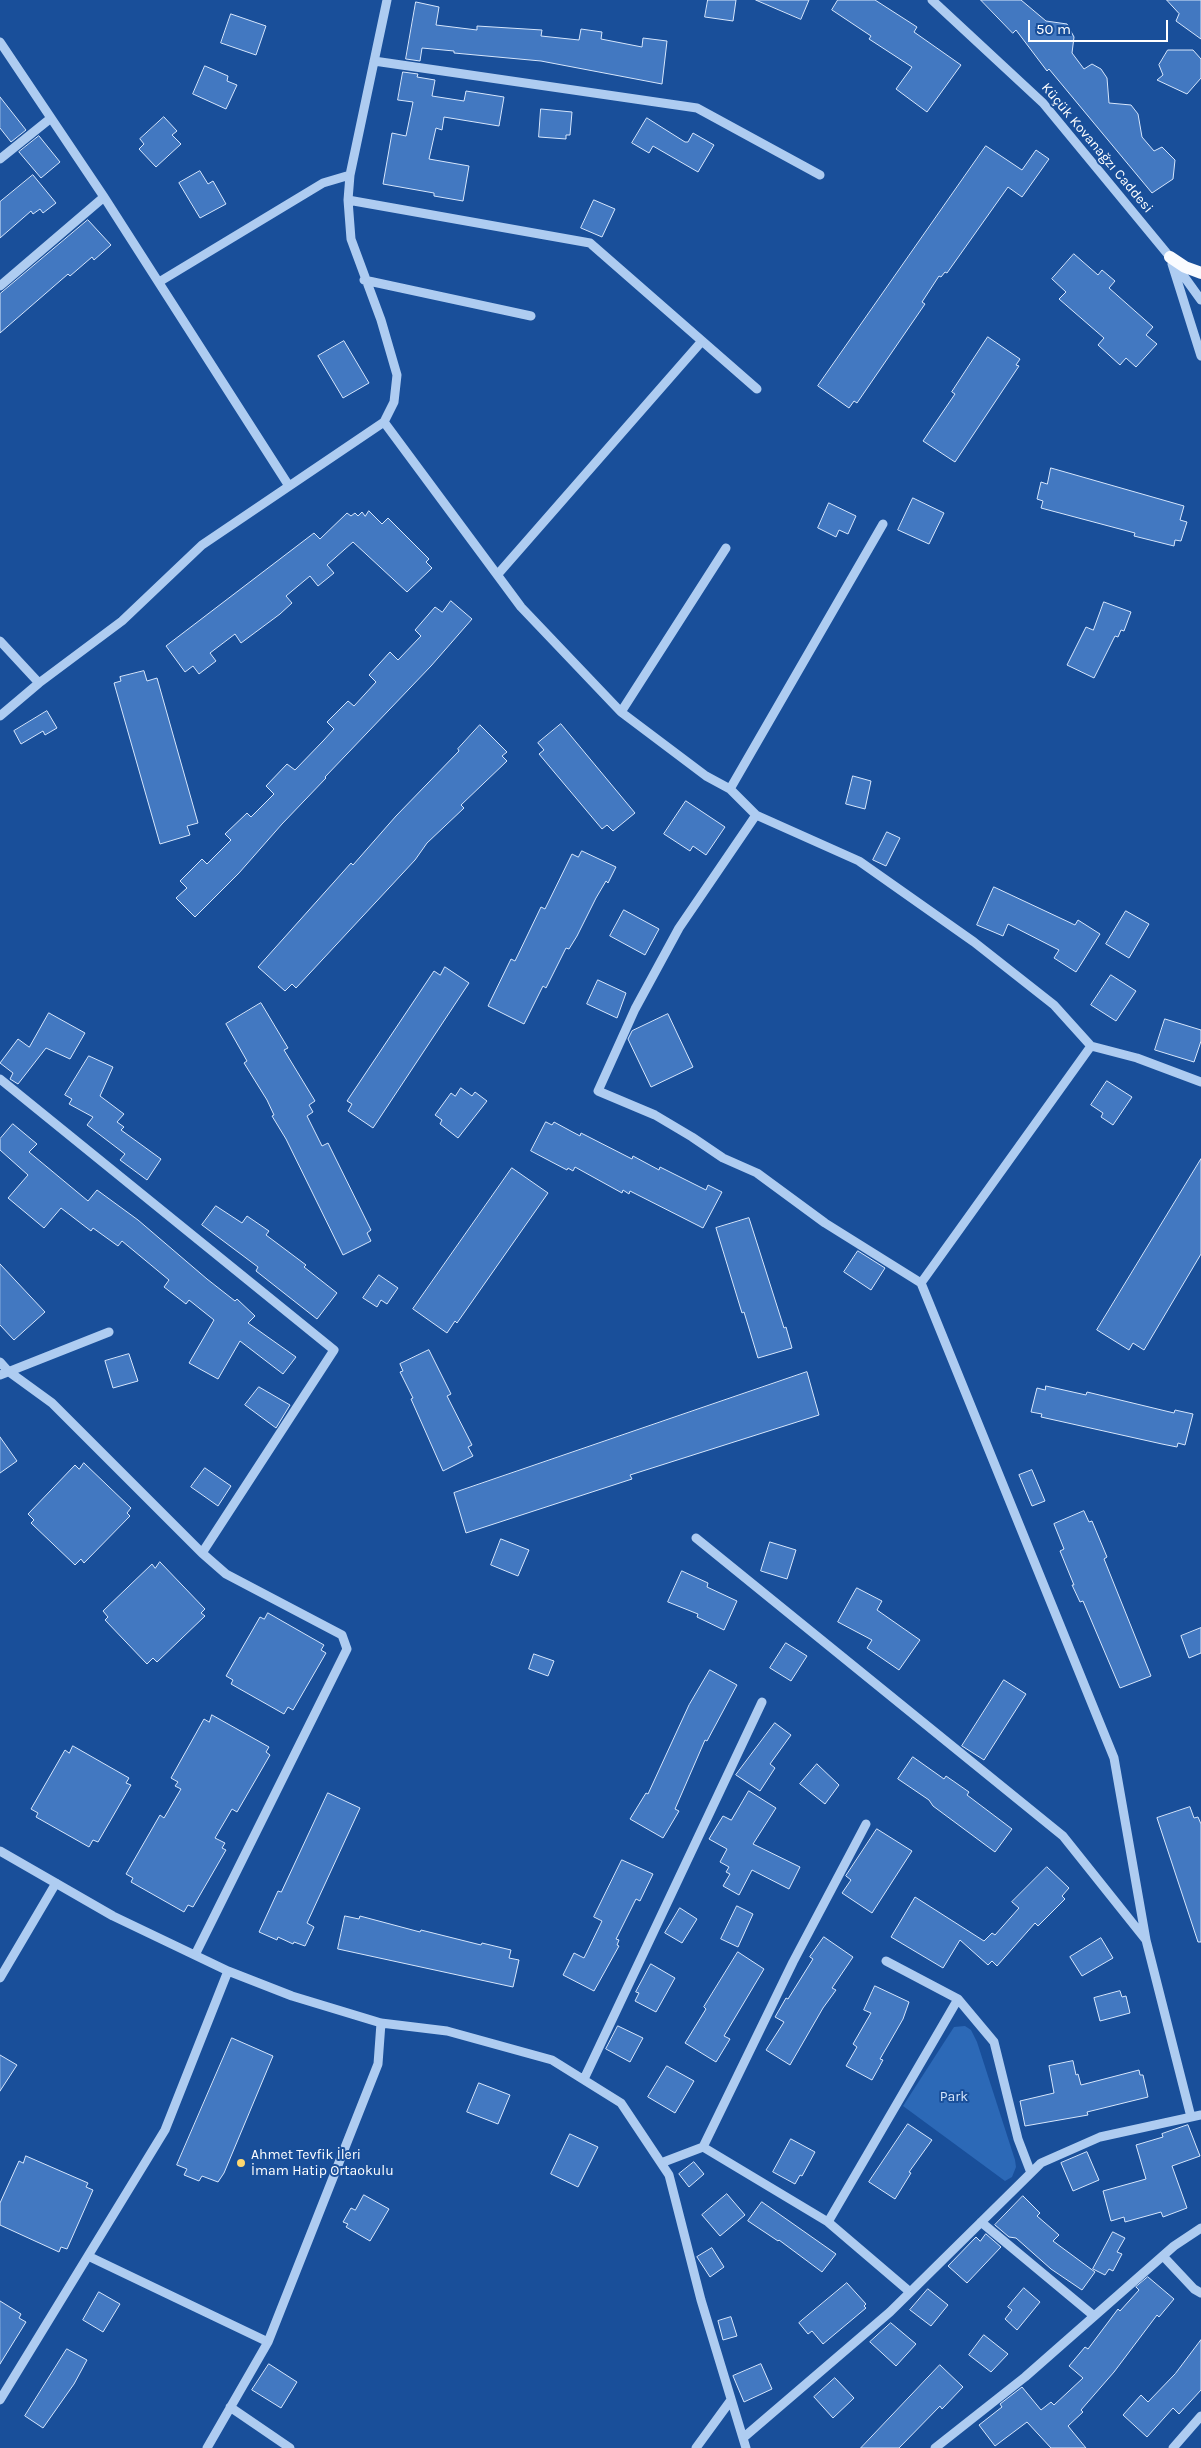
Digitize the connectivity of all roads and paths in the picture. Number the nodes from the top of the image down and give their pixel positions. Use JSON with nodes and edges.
{"nodes":[{"id":1,"x":387,"y":0,"type":"edge"},
{"id":2,"x":932,"y":0,"type":"edge"},
{"id":3,"x":0,"y":42,"type":"edge"},
{"id":4,"x":374,"y":60,"type":"junction"},
{"id":5,"x":51,"y":118,"type":"junction"},
{"id":6,"x":0,"y":159,"type":"edge"},
{"id":7,"x":350,"y":175,"type":"junction"},
{"id":8,"x":820,"y":176,"type":"dead end"},
{"id":9,"x":104,"y":197,"type":"junction"},
{"id":10,"x":348,"y":200,"type":"junction"},
{"id":11,"x":1170,"y":257,"type":"junction"},
{"id":12,"x":1201,"y":273,"type":"edge"},
{"id":13,"x":364,"y":280,"type":"junction"},
{"id":14,"x":159,"y":282,"type":"junction"},
{"id":15,"x":0,"y":286,"type":"edge"},
{"id":16,"x":1201,"y":300,"type":"edge"},
{"id":17,"x":530,"y":316,"type":"dead end"},
{"id":18,"x":702,"y":341,"type":"junction"},
{"id":19,"x":1201,"y":356,"type":"edge"},
{"id":20,"x":757,"y":389,"type":"dead end"},
{"id":21,"x":384,"y":422,"type":"junction"},
{"id":22,"x":289,"y":486,"type":"junction"},
{"id":23,"x":883,"y":524,"type":"dead end"},
{"id":24,"x":726,"y":548,"type":"dead end"},
{"id":25,"x":498,"y":574,"type":"junction"},
{"id":26,"x":0,"y":641,"type":"edge"},
{"id":27,"x":39,"y":683,"type":"junction"},
{"id":28,"x":621,"y":712,"type":"junction"},
{"id":29,"x":0,"y":716,"type":"edge"},
{"id":30,"x":730,"y":789,"type":"junction"},
{"id":31,"x":756,"y":815,"type":"junction"},
{"id":32,"x":1091,"y":1046,"type":"junction"},
{"id":33,"x":0,"y":1079,"type":"edge"},
{"id":34,"x":1201,"y":1082,"type":"edge"},
{"id":35,"x":921,"y":1283,"type":"junction"},
{"id":36,"x":109,"y":1332,"type":"dead end"},
{"id":37,"x":0,"y":1362,"type":"edge"},
{"id":38,"x":4,"y":1373,"type":"edge"},
{"id":39,"x":696,"y":1538,"type":"dead end"},
{"id":40,"x":202,"y":1553,"type":"junction"},
{"id":41,"x":762,"y":1702,"type":"dead end"},
{"id":42,"x":866,"y":1824,"type":"dead end"},
{"id":43,"x":0,"y":1851,"type":"edge"},
{"id":44,"x":56,"y":1883,"type":"junction"},
{"id":45,"x":1146,"y":1940,"type":"junction"},
{"id":46,"x":195,"y":1955,"type":"junction"},
{"id":47,"x":886,"y":1961,"type":"dead end"},
{"id":48,"x":228,"y":1971,"type":"junction"},
{"id":49,"x":0,"y":1978,"type":"edge"},
{"id":50,"x":958,"y":2000,"type":"junction"},
{"id":51,"x":381,"y":2023,"type":"junction"},
{"id":52,"x":584,"y":2079,"type":"junction"},
{"id":53,"x":1201,"y":2115,"type":"edge"},
{"id":54,"x":1191,"y":2117,"type":"junction"},
{"id":55,"x":704,"y":2147,"type":"junction"},
{"id":56,"x":661,"y":2163,"type":"junction"},
{"id":57,"x":1031,"y":2173,"type":"junction"},
{"id":58,"x":828,"y":2222,"type":"junction"},
{"id":59,"x":981,"y":2222,"type":"junction"},
{"id":60,"x":1201,"y":2228,"type":"edge"},
{"id":61,"x":88,"y":2256,"type":"junction"},
{"id":62,"x":1163,"y":2256,"type":"junction"},
{"id":63,"x":910,"y":2292,"type":"junction"},
{"id":64,"x":1201,"y":2293,"type":"edge"},
{"id":65,"x":1094,"y":2316,"type":"junction"},
{"id":66,"x":268,"y":2342,"type":"junction"},
{"id":67,"x":0,"y":2400,"type":"edge"},
{"id":68,"x":731,"y":2400,"type":"junction"},
{"id":69,"x":230,"y":2407,"type":"junction"},
{"id":70,"x":1201,"y":2416,"type":"edge"},
{"id":71,"x":743,"y":2438,"type":"junction"},
{"id":72,"x":207,"y":2448,"type":"edge"},
{"id":73,"x":290,"y":2448,"type":"edge"},
{"id":74,"x":696,"y":2448,"type":"edge"},
{"id":75,"x":746,"y":2448,"type":"edge"},
{"id":76,"x":935,"y":2448,"type":"edge"},
{"id":77,"x":1173,"y":2448,"type":"edge"}],
"edges":[{"from":1,"to":4,"type":"street"},
{"from":2,"to":11,"type":"street","name":"Küçük Kovanağzı Caddesi"},
{"from":3,"to":5,"type":"street"},
{"from":4,"to":7,"type":"street"},
{"from":4,"to":8,"type":"street"},
{"from":5,"to":6,"type":"street"},
{"from":5,"to":9,"type":"street"},
{"from":7,"to":10,"type":"street"},
{"from":7,"to":14,"type":"street"},
{"from":9,"to":14,"type":"street"},
{"from":9,"to":15,"type":"street"},
{"from":10,"to":13,"type":"street"},
{"from":10,"to":18,"type":"street"},
{"from":11,"to":12,"type":"main road"},
{"from":11,"to":16,"type":"street","name":"Küçük Kovanağzı Caddesi"},
{"from":11,"to":19,"type":"street","name":"Küçük Kovanağzı Caddesi"},
{"from":13,"to":17,"type":"street"},
{"from":13,"to":21,"type":"street"},
{"from":14,"to":22,"type":"street"},
{"from":18,"to":20,"type":"street"},
{"from":18,"to":25,"type":"street"},
{"from":21,"to":22,"type":"street"},
{"from":21,"to":25,"type":"street"},
{"from":22,"to":27,"type":"street"},
{"from":23,"to":30,"type":"street"},
{"from":24,"to":28,"type":"street"},
{"from":25,"to":28,"type":"street"},
{"from":26,"to":27,"type":"street"},
{"from":27,"to":29,"type":"street"},
{"from":28,"to":30,"type":"street"},
{"from":30,"to":31,"type":"street"},
{"from":31,"to":32,"type":"street"},
{"from":31,"to":35,"type":"street"},
{"from":32,"to":34,"type":"street"},
{"from":32,"to":35,"type":"street"},
{"from":33,"to":40,"type":"street"},
{"from":35,"to":45,"type":"street"},
{"from":36,"to":38,"type":"street"},
{"from":37,"to":38,"type":"street"},
{"from":38,"to":40,"type":"street"},
{"from":39,"to":45,"type":"street"},
{"from":40,"to":46,"type":"street"},
{"from":41,"to":52,"type":"street"},
{"from":42,"to":55,"type":"street"},
{"from":43,"to":44,"type":"street"},
{"from":44,"to":46,"type":"street"},
{"from":44,"to":49,"type":"street"},
{"from":45,"to":54,"type":"street"},
{"from":46,"to":48,"type":"street"},
{"from":47,"to":50,"type":"street"},
{"from":48,"to":51,"type":"street"},
{"from":48,"to":61,"type":"street"},
{"from":50,"to":57,"type":"street"},
{"from":50,"to":58,"type":"street"},
{"from":51,"to":52,"type":"street"},
{"from":51,"to":66,"type":"street"},
{"from":52,"to":56,"type":"street"},
{"from":53,"to":54,"type":"street"},
{"from":54,"to":57,"type":"street"},
{"from":55,"to":56,"type":"street"},
{"from":55,"to":58,"type":"street"},
{"from":56,"to":68,"type":"street"},
{"from":57,"to":59,"type":"street"},
{"from":58,"to":63,"type":"street"},
{"from":59,"to":63,"type":"street"},
{"from":59,"to":65,"type":"street"},
{"from":60,"to":62,"type":"street"},
{"from":61,"to":66,"type":"street"},
{"from":61,"to":67,"type":"street"},
{"from":62,"to":64,"type":"street"},
{"from":62,"to":65,"type":"street"},
{"from":63,"to":71,"type":"street"},
{"from":65,"to":76,"type":"street"},
{"from":66,"to":69,"type":"street"},
{"from":68,"to":71,"type":"street"},
{"from":68,"to":74,"type":"street"},
{"from":69,"to":72,"type":"street"},
{"from":69,"to":73,"type":"street"},
{"from":70,"to":77,"type":"street"},
{"from":71,"to":75,"type":"street"}]}
